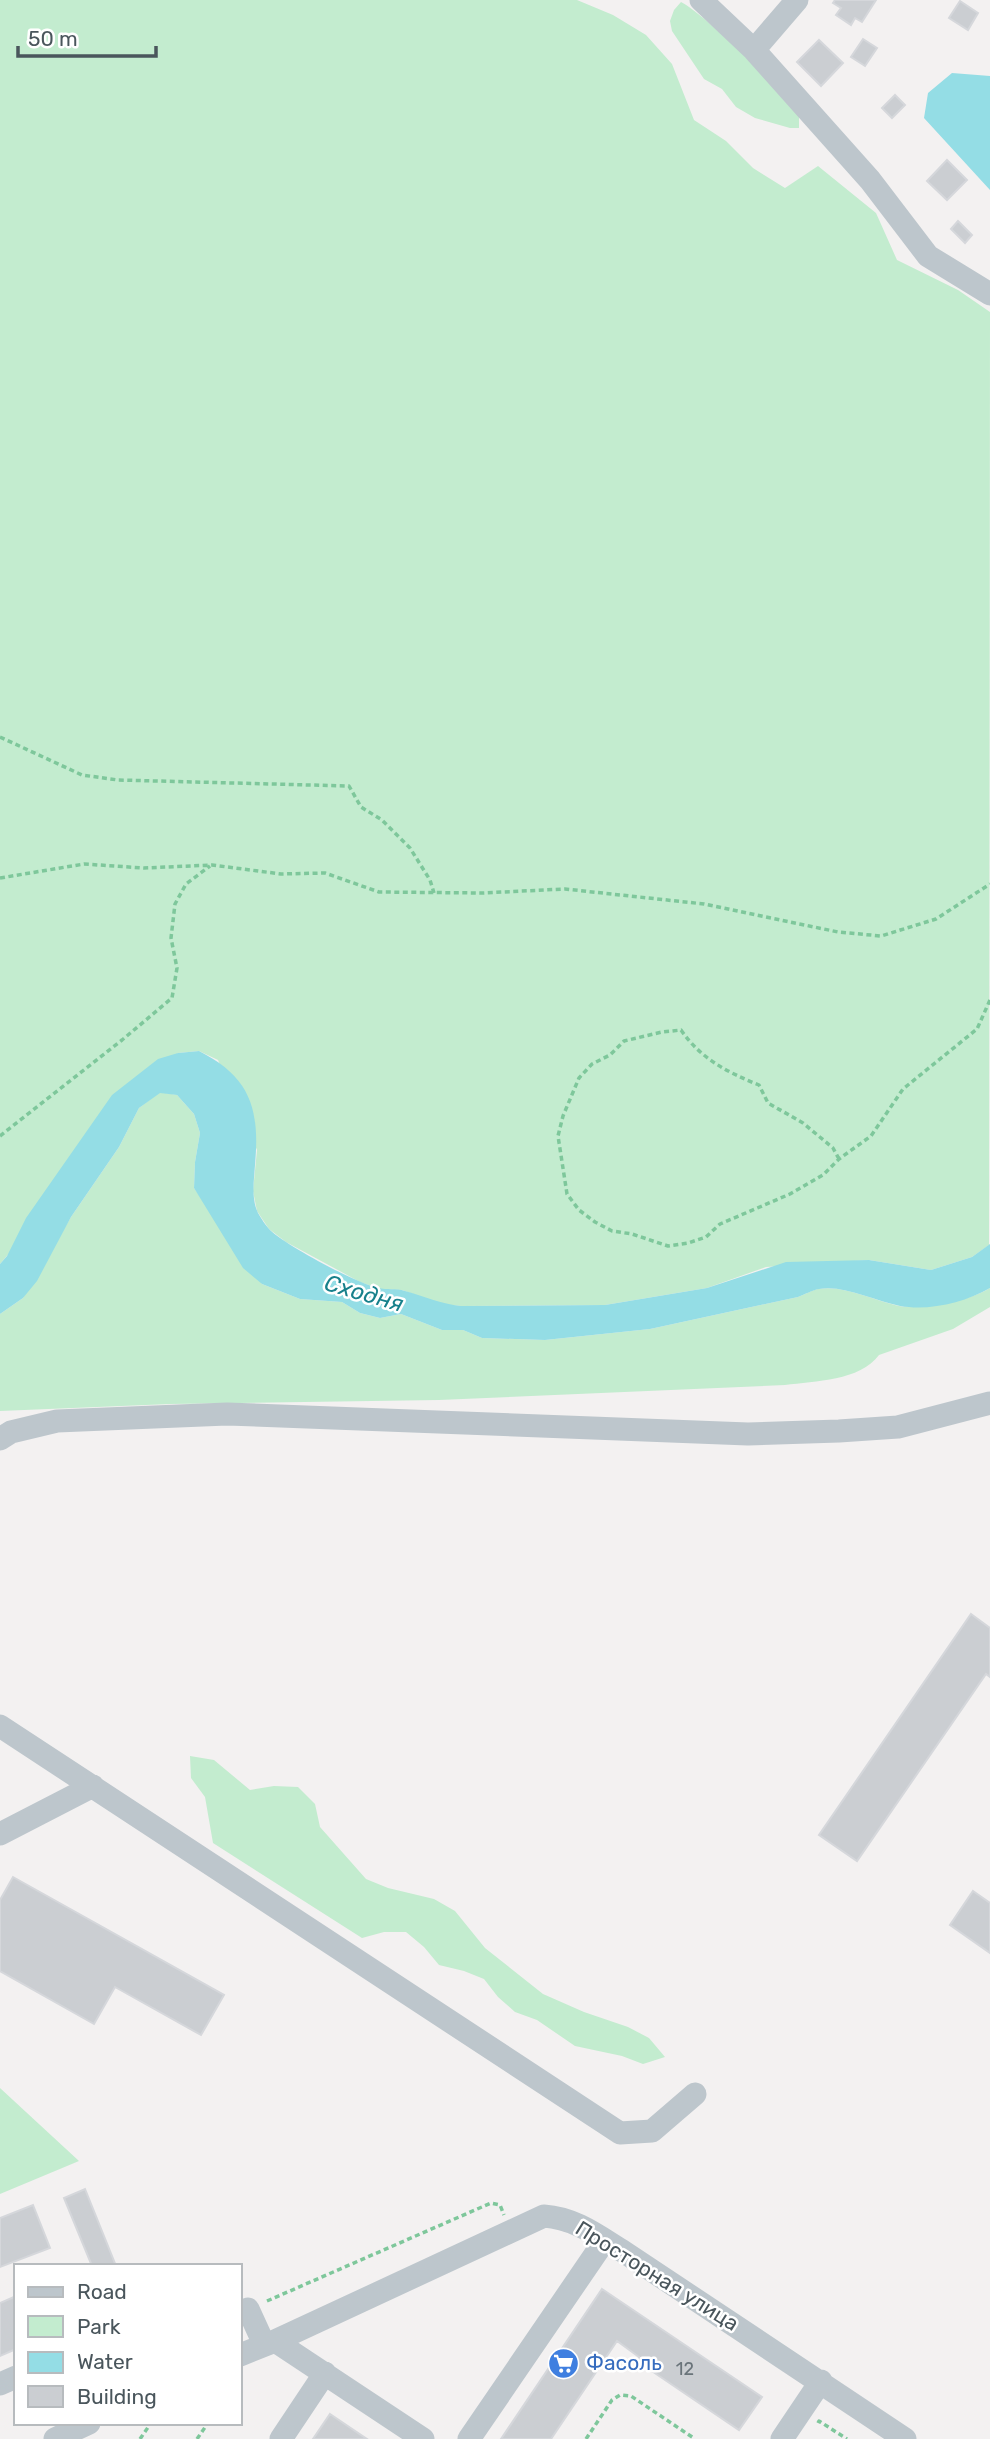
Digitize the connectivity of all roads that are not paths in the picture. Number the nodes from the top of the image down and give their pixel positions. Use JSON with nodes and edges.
{"nodes":[{"id":1,"x":701,"y":0,"type":"edge"},
{"id":2,"x":797,"y":0,"type":"edge"},
{"id":3,"x":754,"y":50,"type":"junction"},
{"id":4,"x":990,"y":294,"type":"edge"},
{"id":5,"x":990,"y":1404,"type":"edge"},
{"id":6,"x":0,"y":1439,"type":"edge"},
{"id":7,"x":0,"y":1726,"type":"edge"},
{"id":8,"x":93,"y":1786,"type":"junction"},
{"id":9,"x":0,"y":1834,"type":"edge"},
{"id":10,"x":695,"y":2094,"type":"dead end"},
{"id":11,"x":605,"y":2240,"type":"junction"},
{"id":12,"x":248,"y":2309,"type":"road end"},
{"id":13,"x":270,"y":2343,"type":"junction"},
{"id":14,"x":242,"y":2354,"type":"edge"},
{"id":15,"x":325,"y":2373,"type":"junction"},
{"id":16,"x":821,"y":2381,"type":"junction"},
{"id":17,"x":85,"y":2425,"type":"edge"},
{"id":18,"x":55,"y":2439,"type":"edge"},
{"id":19,"x":281,"y":2439,"type":"edge"},
{"id":20,"x":423,"y":2439,"type":"edge"},
{"id":21,"x":469,"y":2439,"type":"edge"},
{"id":22,"x":782,"y":2439,"type":"edge"},
{"id":23,"x":905,"y":2439,"type":"edge"}],
"edges":[{"from":1,"to":3,"type":"street"},
{"from":2,"to":3,"type":"street"},
{"from":3,"to":4,"type":"street"},
{"from":5,"to":6,"type":"street"},
{"from":7,"to":8,"type":"street"},
{"from":8,"to":9,"type":"street"},
{"from":8,"to":10,"type":"street"},
{"from":11,"to":13,"type":"street","name":"Просторная улица"},
{"from":11,"to":16,"type":"street","name":"Просторная улица"},
{"from":11,"to":21,"type":"street"},
{"from":12,"to":13,"type":"street"},
{"from":13,"to":14,"type":"street","name":"Просторная улица"},
{"from":13,"to":15,"type":"street"},
{"from":15,"to":19,"type":"street"},
{"from":15,"to":20,"type":"street"},
{"from":16,"to":22,"type":"street"},
{"from":16,"to":23,"type":"street","name":"Просторная улица"},
{"from":17,"to":18,"type":"street"}]}
